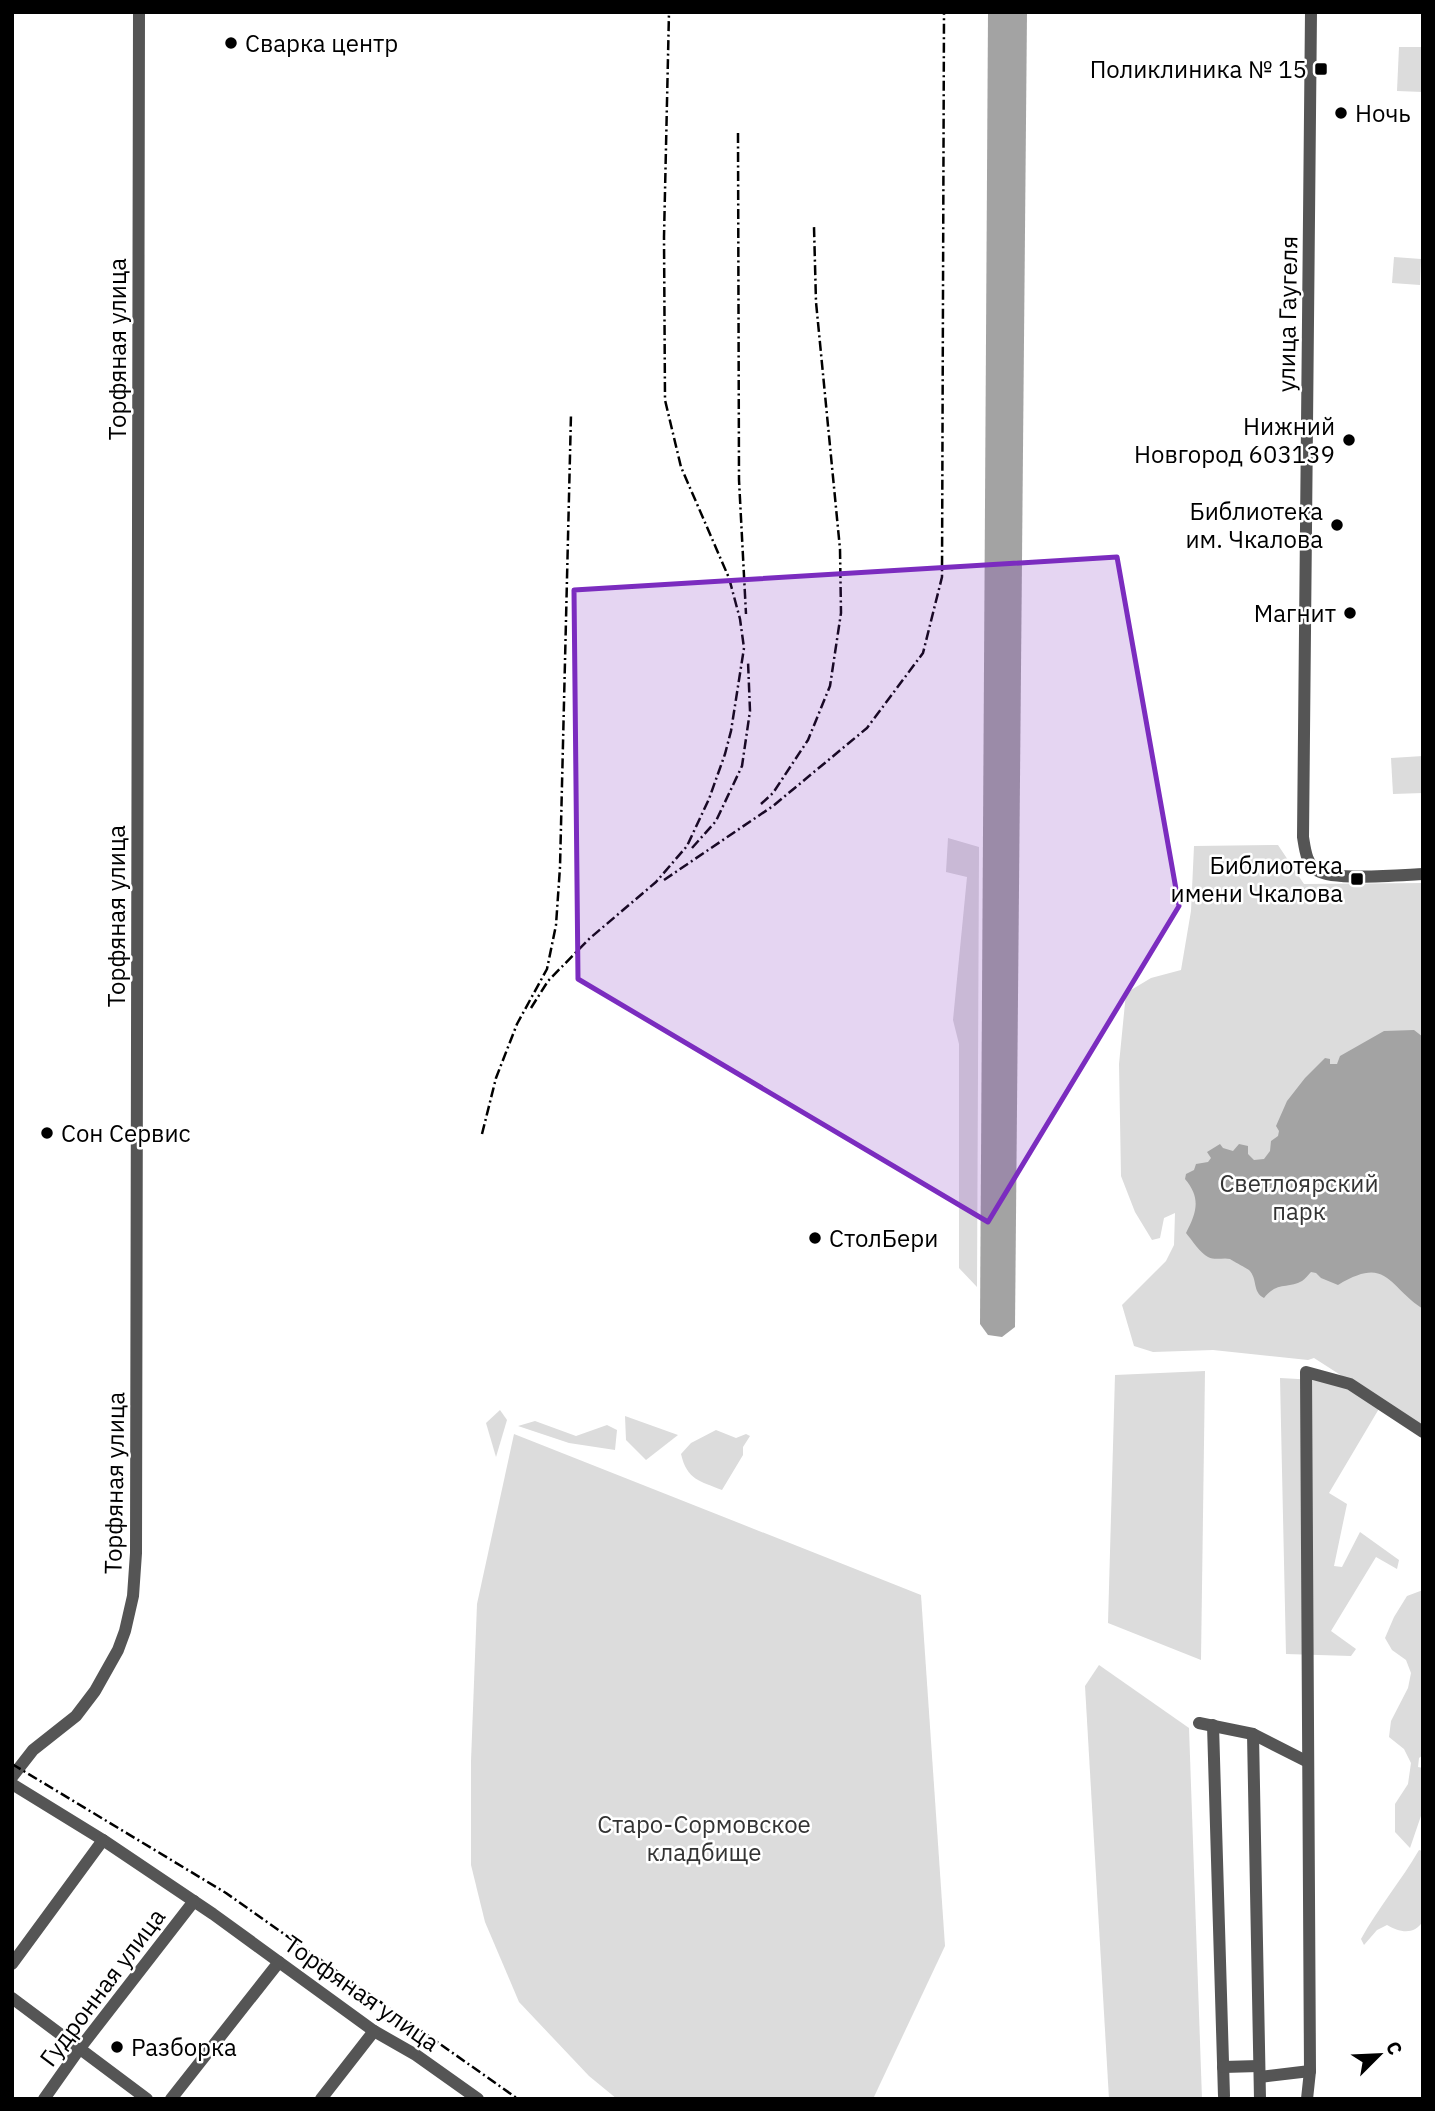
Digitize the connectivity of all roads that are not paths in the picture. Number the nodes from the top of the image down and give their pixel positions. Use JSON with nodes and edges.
{"nodes":[{"id":1,"x":139,"y":12,"type":"edge"},
{"id":2,"x":1311,"y":12,"type":"edge"},
{"id":3,"x":1423,"y":874,"type":"edge"},
{"id":4,"x":1423,"y":1432,"type":"edge"},
{"id":5,"x":1199,"y":1723,"type":"dead end"},
{"id":6,"x":1213,"y":1725,"type":"junction"},
{"id":7,"x":1253,"y":1734,"type":"junction"},
{"id":8,"x":1308,"y":1762,"type":"junction"},
{"id":9,"x":12,"y":1777,"type":"edge"},
{"id":10,"x":12,"y":1784,"type":"edge"},
{"id":11,"x":103,"y":1840,"type":"junction"},
{"id":12,"x":194,"y":1901,"type":"junction"},
{"id":13,"x":279,"y":1962,"type":"junction"},
{"id":14,"x":12,"y":1964,"type":"edge"},
{"id":15,"x":12,"y":1998,"type":"edge"},
{"id":16,"x":373,"y":2031,"type":"junction"},
{"id":17,"x":80,"y":2048,"type":"junction"},
{"id":18,"x":1223,"y":2067,"type":"junction"},
{"id":19,"x":1259,"y":2071,"type":"junction"},
{"id":20,"x":1310,"y":2071,"type":"junction"},
{"id":21,"x":1224,"y":2096,"type":"dead end"},
{"id":22,"x":44,"y":2099,"type":"edge"},
{"id":23,"x":147,"y":2099,"type":"edge"},
{"id":24,"x":171,"y":2099,"type":"edge"},
{"id":25,"x":321,"y":2099,"type":"edge"},
{"id":26,"x":478,"y":2099,"type":"edge"},
{"id":27,"x":1261,"y":2099,"type":"edge"},
{"id":28,"x":1307,"y":2099,"type":"edge"}],
"edges":[{"from":1,"to":9,"type":"street","name":"Торфяная улица"},
{"from":2,"to":3,"type":"street","name":"улица Гаугеля"},
{"from":4,"to":8,"type":"street"},
{"from":5,"to":6,"type":"street"},
{"from":6,"to":7,"type":"street"},
{"from":6,"to":18,"type":"street"},
{"from":7,"to":8,"type":"street"},
{"from":7,"to":19,"type":"street"},
{"from":8,"to":20,"type":"street"},
{"from":10,"to":11,"type":"street","name":"Торфяная улица"},
{"from":11,"to":12,"type":"street","name":"Торфяная улица"},
{"from":11,"to":14,"type":"street"},
{"from":12,"to":13,"type":"street","name":"Торфяная улица"},
{"from":12,"to":17,"type":"street","name":"Гудронная улица"},
{"from":13,"to":16,"type":"street","name":"Торфяная улица"},
{"from":13,"to":24,"type":"street"},
{"from":15,"to":17,"type":"street"},
{"from":16,"to":25,"type":"street"},
{"from":16,"to":26,"type":"street","name":"Торфяная улица"},
{"from":17,"to":22,"type":"street","name":"Гудронная улица"},
{"from":17,"to":23,"type":"street"},
{"from":18,"to":19,"type":"street"},
{"from":18,"to":21,"type":"street"},
{"from":19,"to":20,"type":"street"},
{"from":19,"to":27,"type":"street"},
{"from":20,"to":28,"type":"street"}]}
